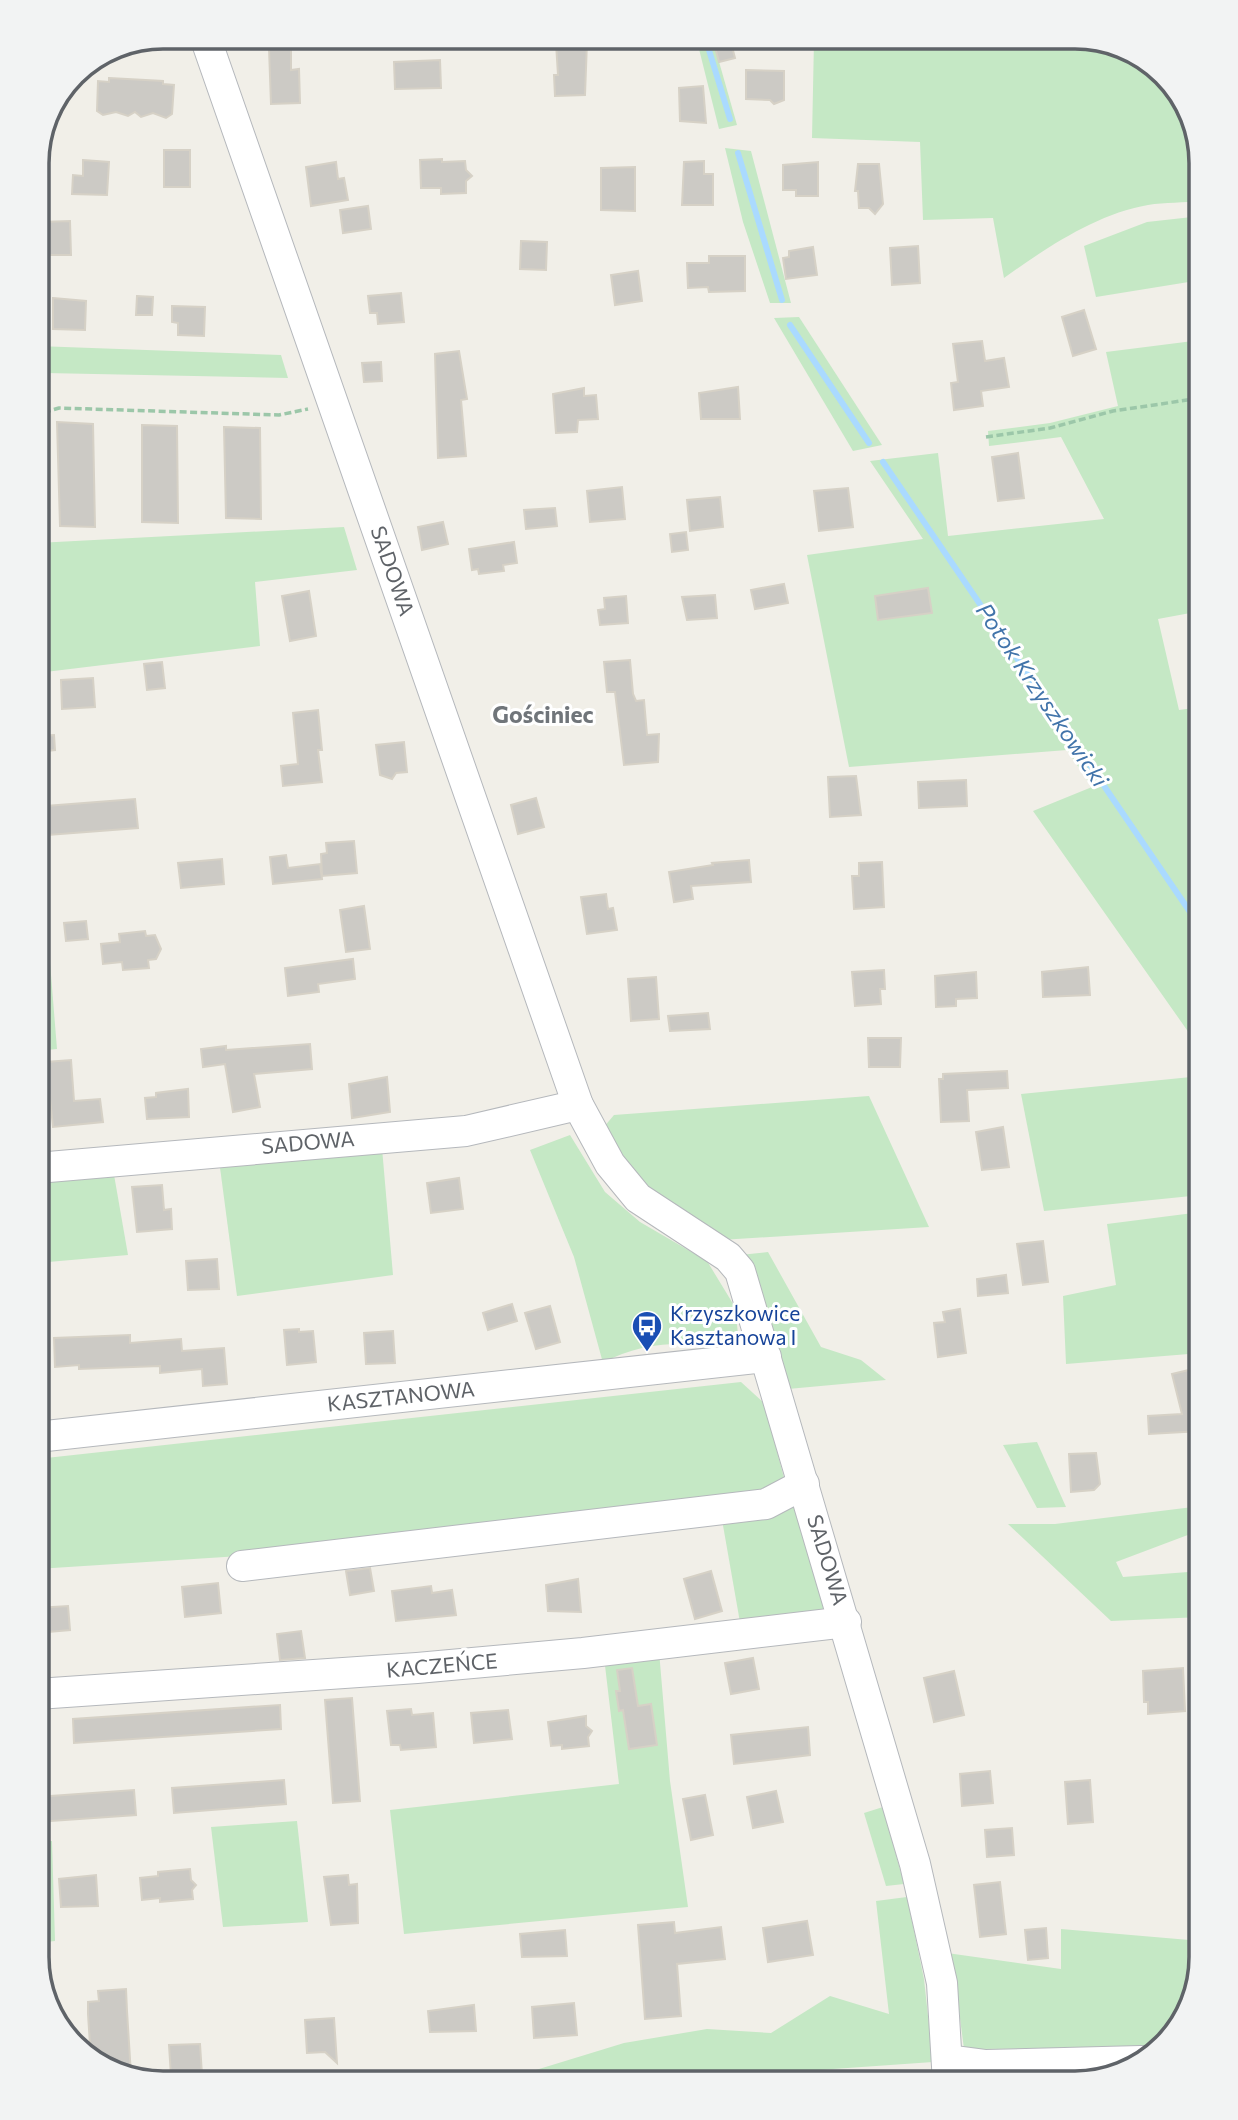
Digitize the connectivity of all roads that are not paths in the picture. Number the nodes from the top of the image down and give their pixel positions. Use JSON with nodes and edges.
{"nodes":[{"id":1,"x":209,"y":49,"type":"edge"},
{"id":2,"x":578,"y":1105,"type":"junction"},
{"id":3,"x":49,"y":1167,"type":"edge"},
{"id":4,"x":766,"y":1357,"type":"junction"},
{"id":5,"x":49,"y":1436,"type":"edge"},
{"id":6,"x":804,"y":1484,"type":"junction"},
{"id":7,"x":242,"y":1566,"type":"dead end"},
{"id":8,"x":846,"y":1622,"type":"junction"},
{"id":9,"x":49,"y":1693,"type":"edge"},
{"id":10,"x":1116,"y":2062,"type":"edge"},
{"id":11,"x":948,"y":2071,"type":"edge"},
{"id":12,"x":953,"y":2071,"type":"edge"}],
"edges":[{"from":1,"to":2,"type":"street","name":"SADOWA"},
{"from":2,"to":3,"type":"street","name":"SADOWA"},
{"from":2,"to":4,"type":"street","name":"SADOWA"},
{"from":4,"to":5,"type":"street","name":"KASZTANOWA"},
{"from":4,"to":6,"type":"street","name":"SADOWA"},
{"from":6,"to":7,"type":"street"},
{"from":6,"to":8,"type":"street","name":"SADOWA"},
{"from":8,"to":9,"type":"street","name":"KACZEŃCE"},
{"from":8,"to":11,"type":"street","name":"SADOWA"},
{"from":10,"to":12,"type":"street"}]}
